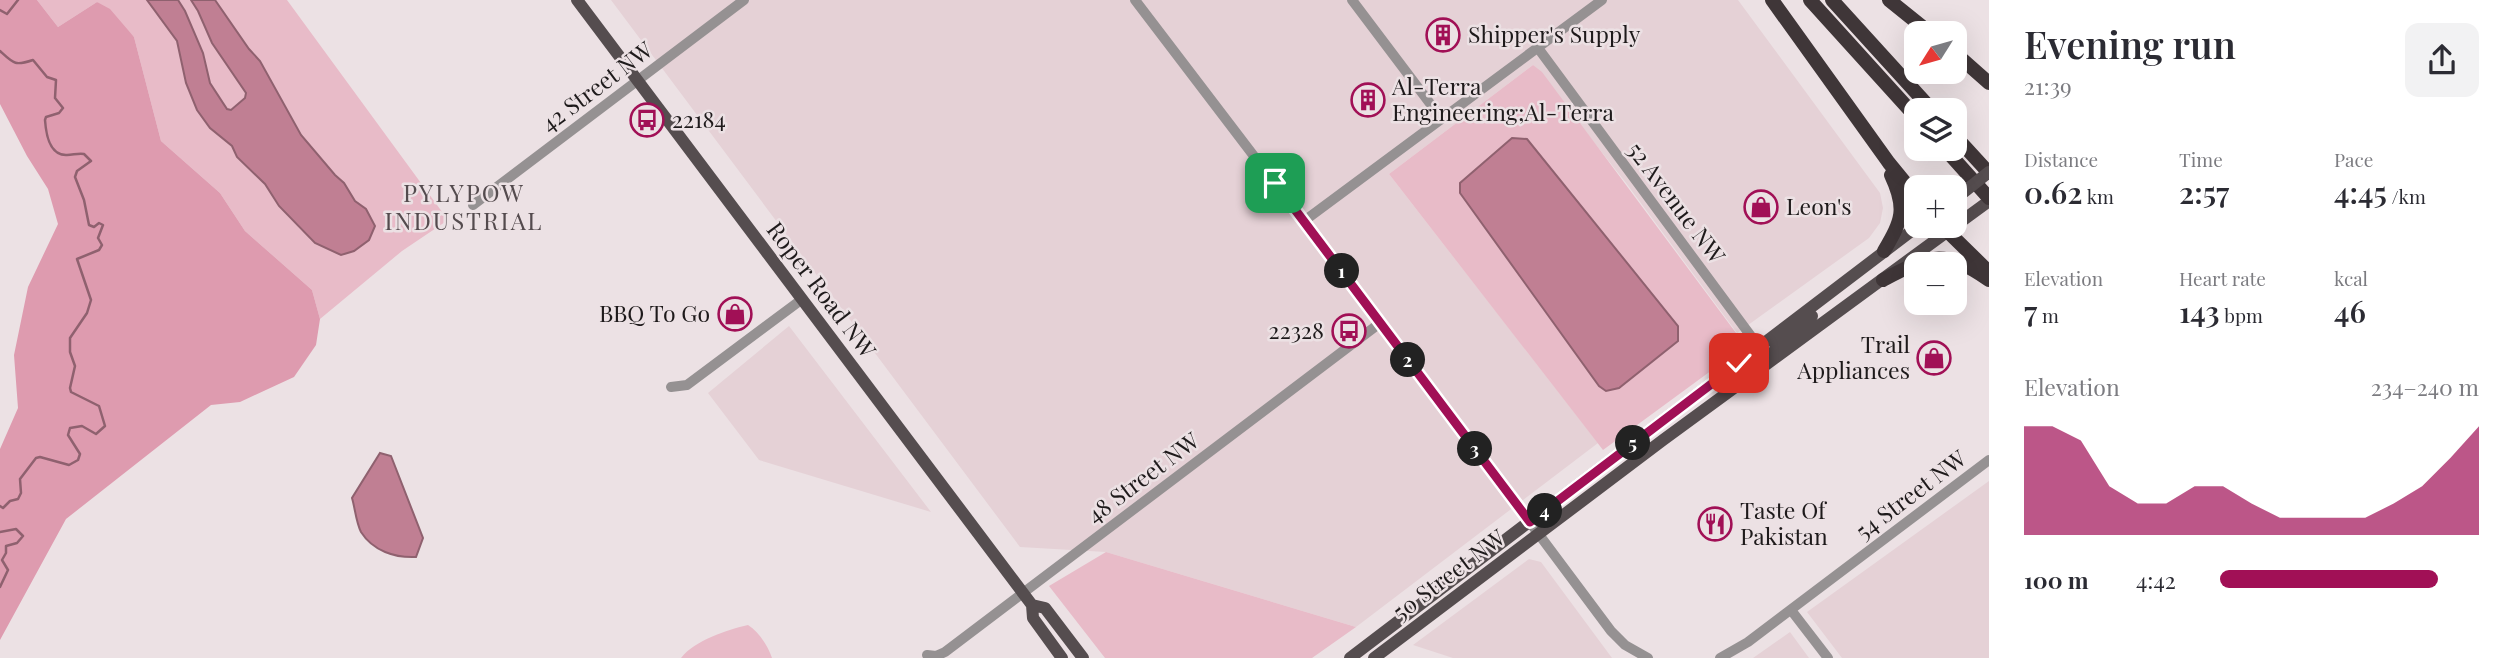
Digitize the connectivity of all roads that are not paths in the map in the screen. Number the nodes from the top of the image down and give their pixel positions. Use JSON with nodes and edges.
{"nodes":[{"id":1,"x":577,"y":0,"type":"edge"},
{"id":2,"x":744,"y":0,"type":"edge"},
{"id":3,"x":1135,"y":0,"type":"edge"},
{"id":4,"x":1352,"y":0,"type":"edge"},
{"id":5,"x":1602,"y":0,"type":"edge"},
{"id":6,"x":1772,"y":0,"type":"edge"},
{"id":7,"x":1810,"y":0,"type":"edge"},
{"id":8,"x":1832,"y":0,"type":"edge"},
{"id":9,"x":1889,"y":0,"type":"edge"},
{"id":10,"x":1915,"y":21,"type":"edge"},
{"id":11,"x":1538,"y":48,"type":"junction"},
{"id":12,"x":1967,"y":61,"type":"edge"},
{"id":13,"x":1967,"y":64,"type":"edge"},
{"id":14,"x":1989,"y":75,"type":"edge"},
{"id":15,"x":637,"y":81,"type":"junction"},
{"id":16,"x":1989,"y":83,"type":"edge"},
{"id":17,"x":1920,"y":98,"type":"edge"},
{"id":18,"x":1904,"y":104,"type":"edge"},
{"id":19,"x":1441,"y":118,"type":"junction"},
{"id":20,"x":1967,"y":149,"type":"edge"},
{"id":21,"x":1881,"y":151,"type":"junction"},
{"id":22,"x":1956,"y":161,"type":"edge"},
{"id":23,"x":1989,"y":173,"type":"edge"},
{"id":24,"x":1904,"y":181,"type":"edge"},
{"id":25,"x":1967,"y":190,"type":"edge"},
{"id":26,"x":1989,"y":199,"type":"edge"},
{"id":27,"x":474,"y":205,"type":"dead end"},
{"id":28,"x":1967,"y":217,"type":"edge"},
{"id":29,"x":1304,"y":221,"type":"junction"},
{"id":30,"x":1904,"y":236,"type":"edge"},
{"id":31,"x":1933,"y":238,"type":"edge"},
{"id":32,"x":1955,"y":238,"type":"edge"},
{"id":33,"x":1884,"y":251,"type":"junction"},
{"id":34,"x":1989,"y":272,"type":"edge"},
{"id":35,"x":1852,"y":276,"type":"junction"},
{"id":36,"x":1989,"y":279,"type":"edge"},
{"id":37,"x":1883,"y":280,"type":"junction"},
{"id":38,"x":801,"y":300,"type":"junction"},
{"id":39,"x":1380,"y":323,"type":"junction"},
{"id":40,"x":1759,"y":347,"type":"junction"},
{"id":41,"x":1771,"y":361,"type":"junction"},
{"id":42,"x":671,"y":387,"type":"dead end"},
{"id":43,"x":1663,"y":440,"type":"junction"},
{"id":44,"x":1989,"y":460,"type":"edge"},
{"id":45,"x":1530,"y":522,"type":"junction"},
{"id":46,"x":1539,"y":534,"type":"junction"},
{"id":47,"x":1023,"y":593,"type":"junction"},
{"id":48,"x":1032,"y":605,"type":"junction"},
{"id":49,"x":1791,"y":610,"type":"junction"},
{"id":50,"x":927,"y":655,"type":"dead end"},
{"id":51,"x":1062,"y":658,"type":"edge"},
{"id":52,"x":1083,"y":658,"type":"edge"},
{"id":53,"x":1350,"y":658,"type":"edge"},
{"id":54,"x":1374,"y":658,"type":"edge"},
{"id":55,"x":1648,"y":658,"type":"edge"},
{"id":56,"x":1720,"y":658,"type":"edge"},
{"id":57,"x":1828,"y":658,"type":"edge"}],
"edges":[{"from":1,"to":15,"type":"main road","name":"Roper Road NW"},
{"from":2,"to":15,"type":"street","name":"42 Street NW"},
{"from":3,"to":29,"type":"street"},
{"from":4,"to":19,"type":"street"},
{"from":5,"to":11,"type":"street"},
{"from":6,"to":21,"type":"highway"},
{"from":7,"to":18,"type":"highway"},
{"from":8,"to":17,"type":"highway"},
{"from":9,"to":10,"type":"highway"},
{"from":11,"to":19,"type":"street"},
{"from":11,"to":40,"type":"street","name":"52 Avenue NW"},
{"from":12,"to":14,"type":"highway"},
{"from":13,"to":16,"type":"highway"},
{"from":15,"to":27,"type":"street","name":"42 Street NW"},
{"from":15,"to":38,"type":"main road","name":"Roper Road NW"},
{"from":19,"to":29,"type":"street"},
{"from":20,"to":23,"type":"highway"},
{"from":21,"to":24,"type":"highway"},
{"from":21,"to":33,"type":"highway"},
{"from":22,"to":26,"type":"highway"},
{"from":23,"to":25,"type":"main road","bridge":true},
{"from":26,"to":28,"type":"main road","name":"50 Street NW"},
{"from":29,"to":39,"type":"street"},
{"from":30,"to":33,"type":"main road","name":"50 Street NW"},
{"from":31,"to":37,"type":"main road","name":"50 Street NW"},
{"from":32,"to":34,"type":"highway"},
{"from":33,"to":35,"type":"main road","name":"50 Street NW"},
{"from":35,"to":40,"type":"main road","name":"50 Street NW"},
{"from":35,"to":41,"type":"main road"},
{"from":36,"to":37,"type":"highway"},
{"from":37,"to":41,"type":"main road","name":"50 Street NW"},
{"from":38,"to":42,"type":"street"},
{"from":38,"to":47,"type":"main road","name":"Roper Road NW"},
{"from":39,"to":45,"type":"street"},
{"from":39,"to":47,"type":"street","name":"48 Street NW"},
{"from":40,"to":43,"type":"main road"},
{"from":40,"to":45,"type":"main road","name":"50 Street NW"},
{"from":41,"to":43,"type":"main road","name":"50 Street NW"},
{"from":43,"to":46,"type":"main road","name":"50 Street NW"},
{"from":44,"to":49,"type":"street","name":"54 Street NW"},
{"from":45,"to":46,"type":"street"},
{"from":45,"to":53,"type":"main road","name":"50 Street NW"},
{"from":46,"to":54,"type":"main road","name":"50 Street NW"},
{"from":46,"to":55,"type":"street"},
{"from":47,"to":48,"type":"main road","name":"Roper Road NW"},
{"from":47,"to":50,"type":"street","name":"48 Street NW"},
{"from":48,"to":51,"type":"main road","name":"Roper Road NW"},
{"from":48,"to":52,"type":"main road","name":"Roper Road NW"},
{"from":49,"to":56,"type":"street","name":"54 Street NW"},
{"from":49,"to":57,"type":"street"}]}
